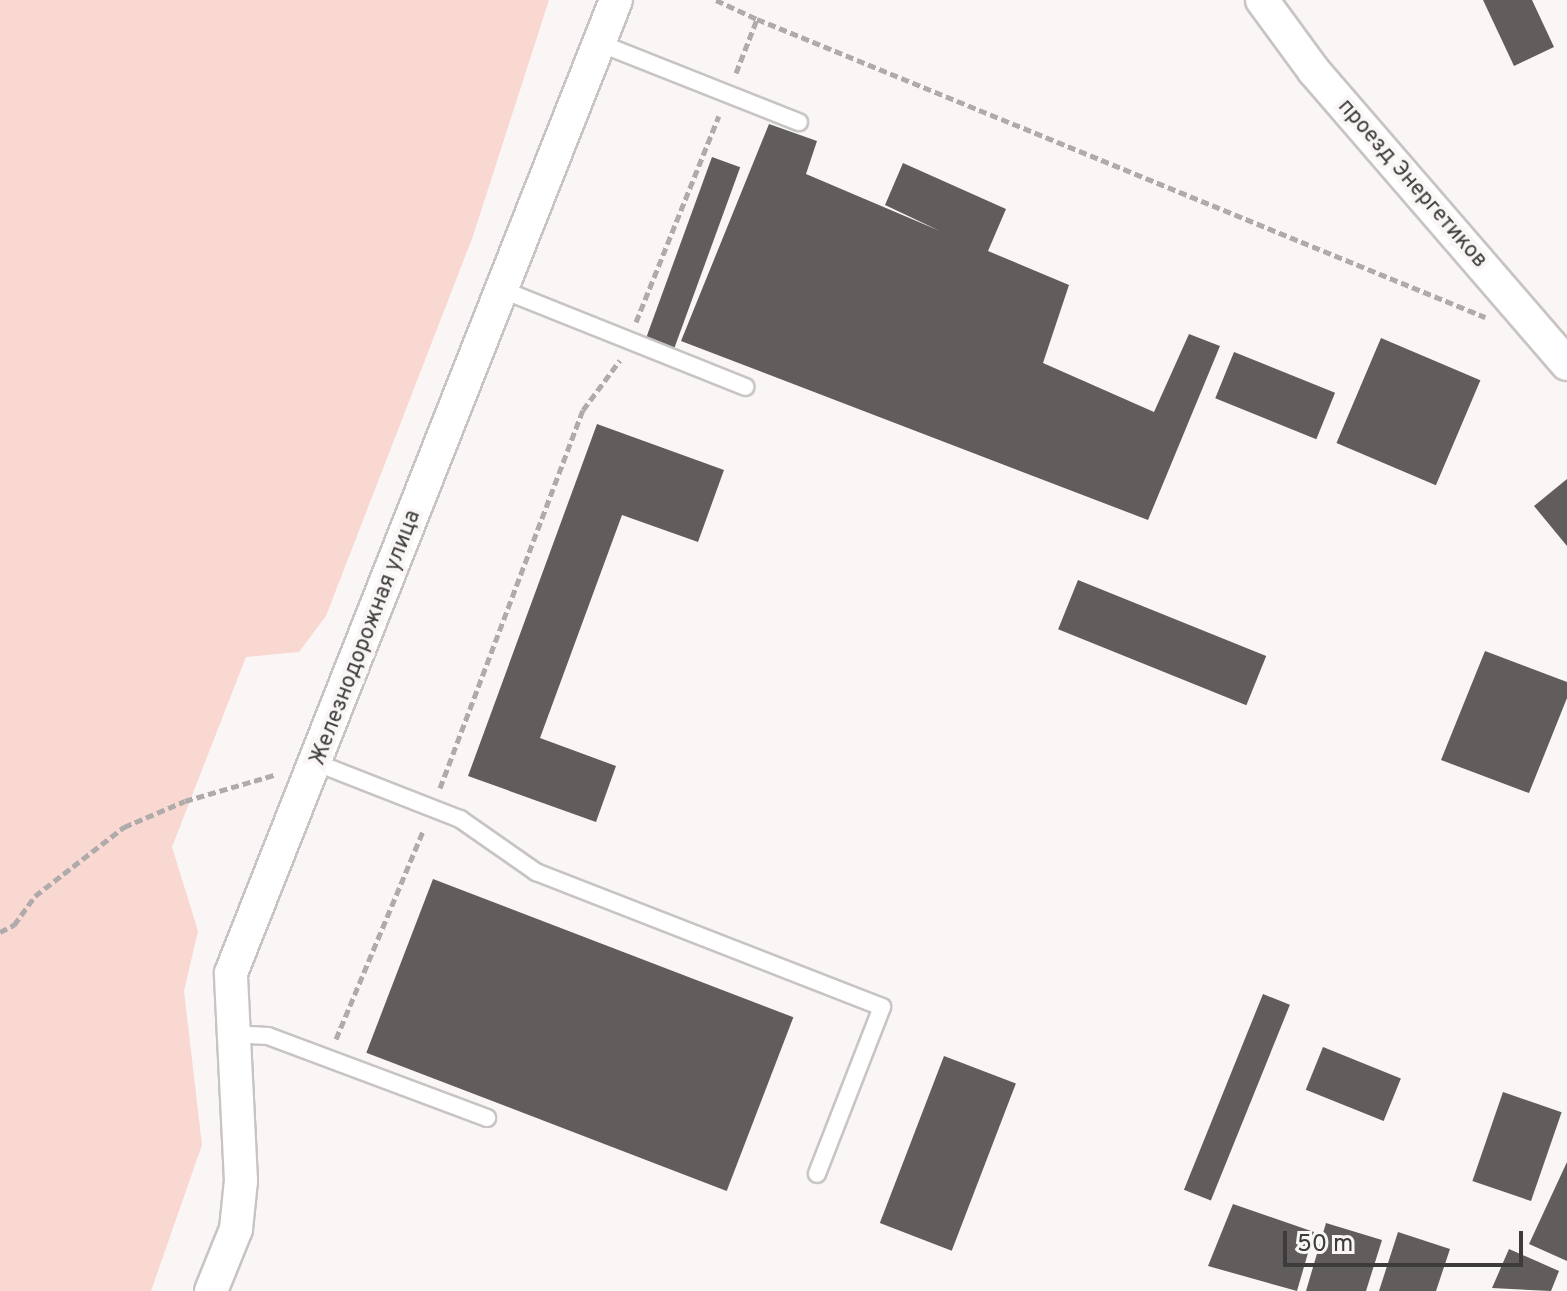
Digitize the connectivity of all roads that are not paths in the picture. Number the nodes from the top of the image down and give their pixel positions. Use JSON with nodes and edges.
{"nodes":[{"id":1,"x":616,"y":0,"type":"edge"},
{"id":2,"x":1262,"y":0,"type":"edge"},
{"id":3,"x":599,"y":43,"type":"junction"},
{"id":4,"x":799,"y":122,"type":"dead end"},
{"id":5,"x":503,"y":290,"type":"junction"},
{"id":6,"x":1567,"y":364,"type":"edge"},
{"id":7,"x":745,"y":387,"type":"dead end"},
{"id":8,"x":317,"y":763,"type":"junction"},
{"id":9,"x":231,"y":1034,"type":"junction"},
{"id":10,"x":487,"y":1118,"type":"dead end"},
{"id":11,"x":817,"y":1174,"type":"dead end"},
{"id":12,"x":211,"y":1291,"type":"edge"}],
"edges":[{"from":1,"to":3,"type":"street","name":"Железнодорожная улица"},
{"from":2,"to":6,"type":"street","name":"проезд Энергетиков"},
{"from":3,"to":4,"type":"lane"},
{"from":3,"to":5,"type":"street","name":"Железнодорожная улица"},
{"from":5,"to":7,"type":"lane"},
{"from":5,"to":8,"type":"street","name":"Железнодорожная улица"},
{"from":8,"to":9,"type":"street","name":"Железнодорожная улица"},
{"from":8,"to":11,"type":"lane"},
{"from":9,"to":10,"type":"lane"},
{"from":9,"to":12,"type":"street","name":"Железнодорожная улица"}]}
